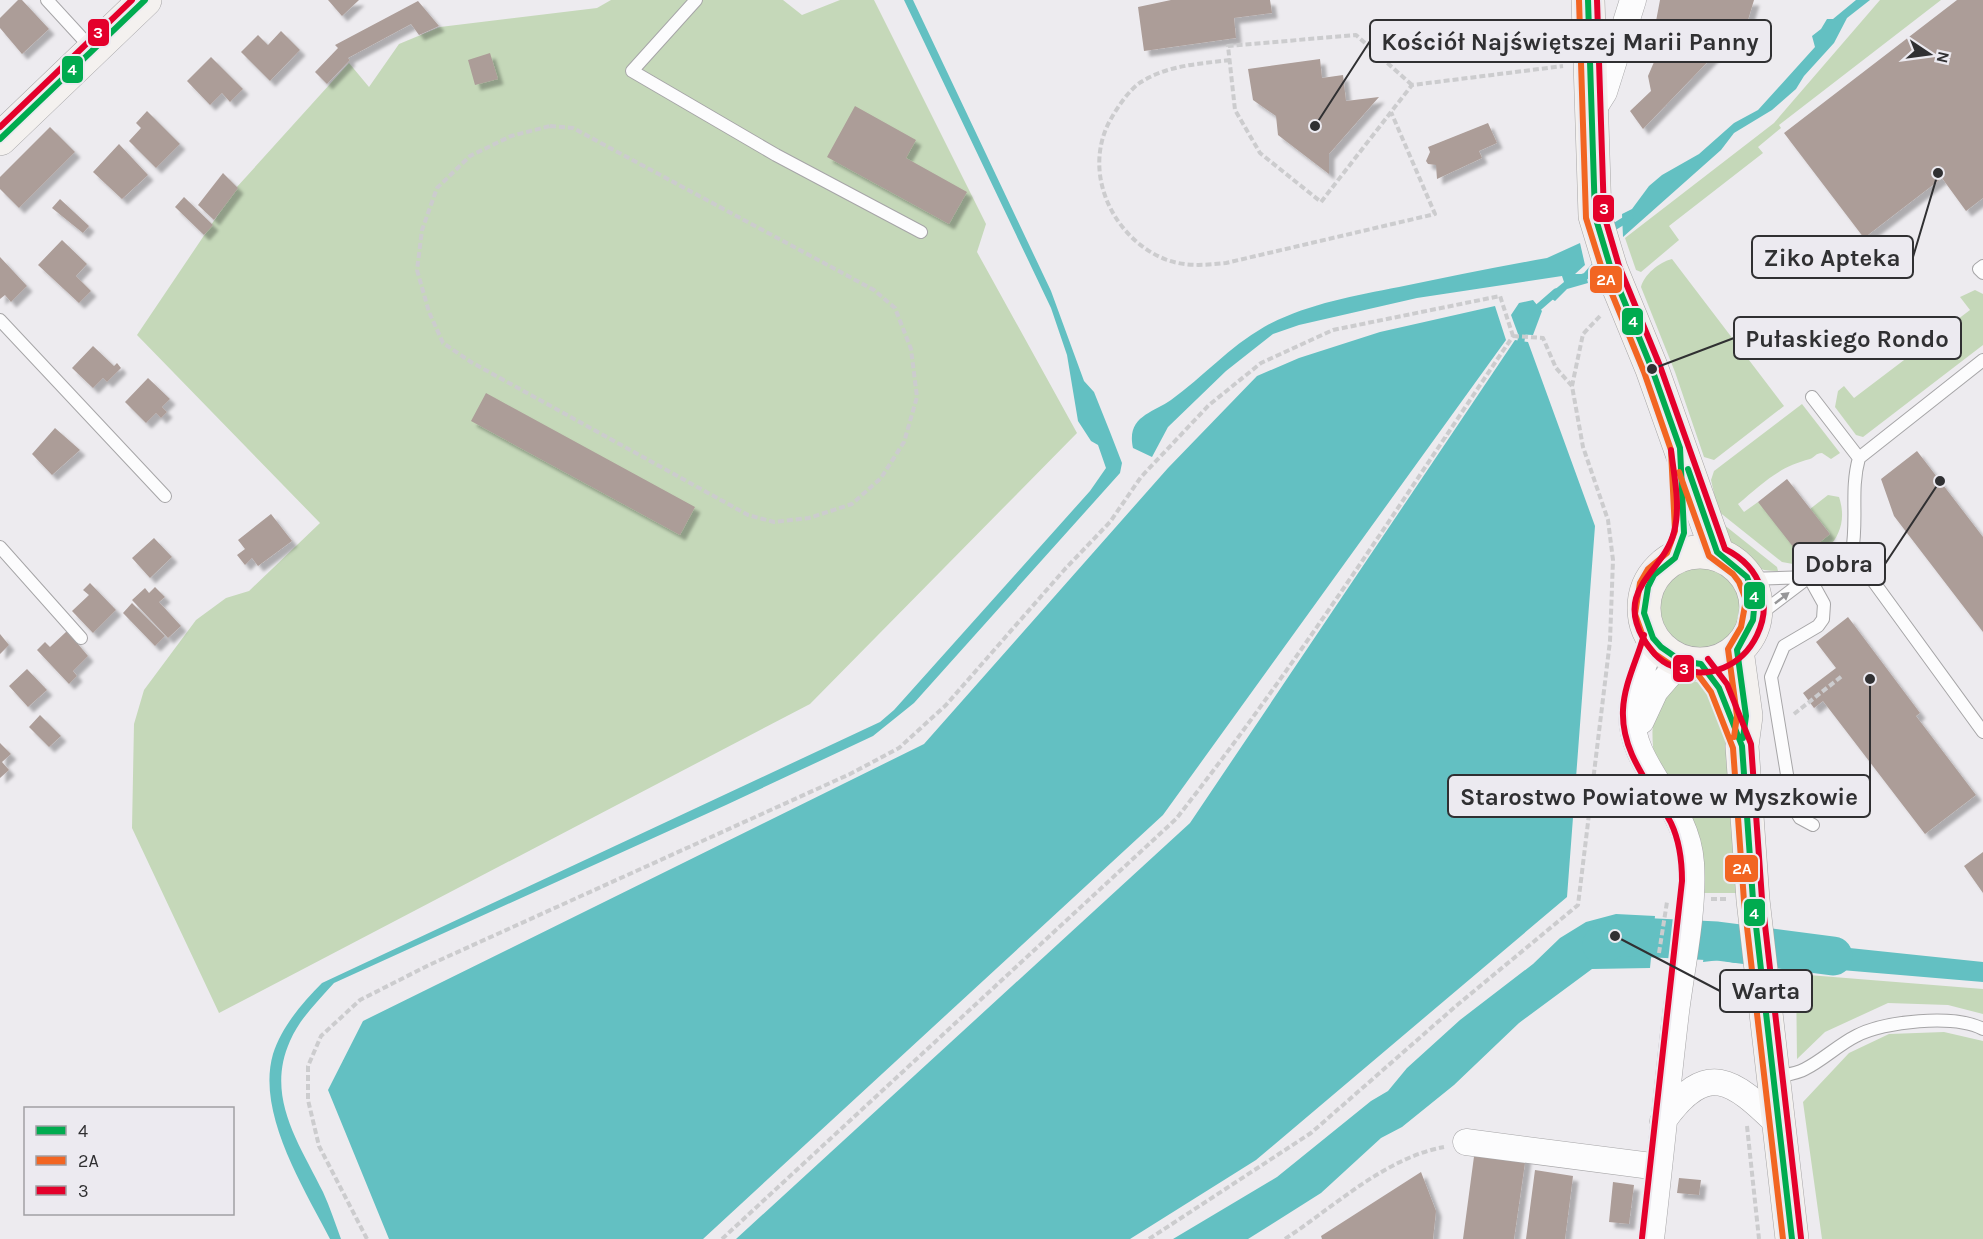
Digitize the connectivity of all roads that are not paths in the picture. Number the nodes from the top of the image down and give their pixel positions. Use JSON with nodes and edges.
{"nodes":[{"id":1,"x":47,"y":0,"type":"edge"},
{"id":2,"x":145,"y":0,"type":"edge"},
{"id":3,"x":696,"y":0,"type":"edge"},
{"id":4,"x":1588,"y":0,"type":"edge"},
{"id":5,"x":1633,"y":0,"type":"edge"},
{"id":6,"x":93,"y":50,"type":"junction"},
{"id":7,"x":1591,"y":114,"type":"junction"},
{"id":8,"x":0,"y":139,"type":"edge"},
{"id":9,"x":921,"y":232,"type":"dead end"},
{"id":10,"x":1983,"y":266,"type":"edge"},
{"id":11,"x":1983,"y":273,"type":"edge"},
{"id":12,"x":0,"y":320,"type":"edge"},
{"id":13,"x":1983,"y":360,"type":"edge"},
{"id":14,"x":1812,"y":397,"type":"dead end"},
{"id":15,"x":1680,"y":448,"type":"junction"},
{"id":16,"x":1859,"y":458,"type":"junction"},
{"id":17,"x":165,"y":496,"type":"dead end"},
{"id":18,"x":0,"y":548,"type":"edge"},
{"id":19,"x":1852,"y":552,"type":"junction"},
{"id":20,"x":1718,"y":555,"type":"junction"},
{"id":21,"x":1675,"y":558,"type":"junction"},
{"id":22,"x":1809,"y":577,"type":"junction"},
{"id":23,"x":1748,"y":579,"type":"junction"},
{"id":24,"x":1755,"y":618,"type":"junction"},
{"id":25,"x":81,"y":638,"type":"dead end"},
{"id":26,"x":1653,"y":638,"type":"junction"},
{"id":27,"x":1737,"y":650,"type":"junction"},
{"id":28,"x":1691,"y":662,"type":"junction"},
{"id":29,"x":1983,"y":732,"type":"edge"},
{"id":30,"x":1636,"y":735,"type":"junction"},
{"id":31,"x":1742,"y":746,"type":"junction"},
{"id":32,"x":1813,"y":825,"type":"dead end"},
{"id":33,"x":1983,"y":1029,"type":"edge"},
{"id":34,"x":1773,"y":1078,"type":"junction"},
{"id":35,"x":1663,"y":1121,"type":"junction"},
{"id":36,"x":1762,"y":1123,"type":"junction"},
{"id":37,"x":1466,"y":1142,"type":"road end"},
{"id":38,"x":1659,"y":1167,"type":"junction"},
{"id":39,"x":1651,"y":1239,"type":"edge"},
{"id":40,"x":1792,"y":1239,"type":"edge"}],
"edges":[{"from":1,"to":6,"type":"lane"},
{"from":2,"to":6,"type":"main road"},
{"from":3,"to":9,"type":"lane"},
{"from":4,"to":7,"type":"main road"},
{"from":5,"to":7,"type":"street"},
{"from":6,"to":8,"type":"main road"},
{"from":7,"to":15,"type":"main road"},
{"from":10,"to":11,"type":"lane"},
{"from":12,"to":17,"type":"lane"},
{"from":13,"to":16,"type":"lane"},
{"from":14,"to":16,"type":"lane"},
{"from":15,"to":20,"type":"main road"},
{"from":15,"to":21,"type":"main road"},
{"from":16,"to":19,"type":"lane"},
{"from":18,"to":25,"type":"lane"},
{"from":19,"to":22,"type":"lane"},
{"from":19,"to":29,"type":"lane"},
{"from":20,"to":21,"type":"main road"},
{"from":20,"to":23,"type":"main road"},
{"from":21,"to":26,"type":"main road"},
{"from":22,"to":23,"type":"lane"},
{"from":24,"to":22,"type":"lane","one_way":true},
{"from":22,"to":32,"type":"lane"},
{"from":23,"to":24,"type":"main road"},
{"from":24,"to":27,"type":"main road"},
{"from":26,"to":28,"type":"main road"},
{"from":26,"to":30,"type":"street"},
{"from":27,"to":28,"type":"main road"},
{"from":27,"to":31,"type":"main road"},
{"from":28,"to":30,"type":"street"},
{"from":28,"to":31,"type":"main road"},
{"from":30,"to":35,"type":"street"},
{"from":31,"to":34,"type":"main road"},
{"from":33,"to":34,"type":"lane"},
{"from":34,"to":36,"type":"main road"},
{"from":35,"to":36,"type":"street"},
{"from":35,"to":38,"type":"street"},
{"from":36,"to":40,"type":"main road"},
{"from":37,"to":38,"type":"street"},
{"from":38,"to":39,"type":"street"}]}
